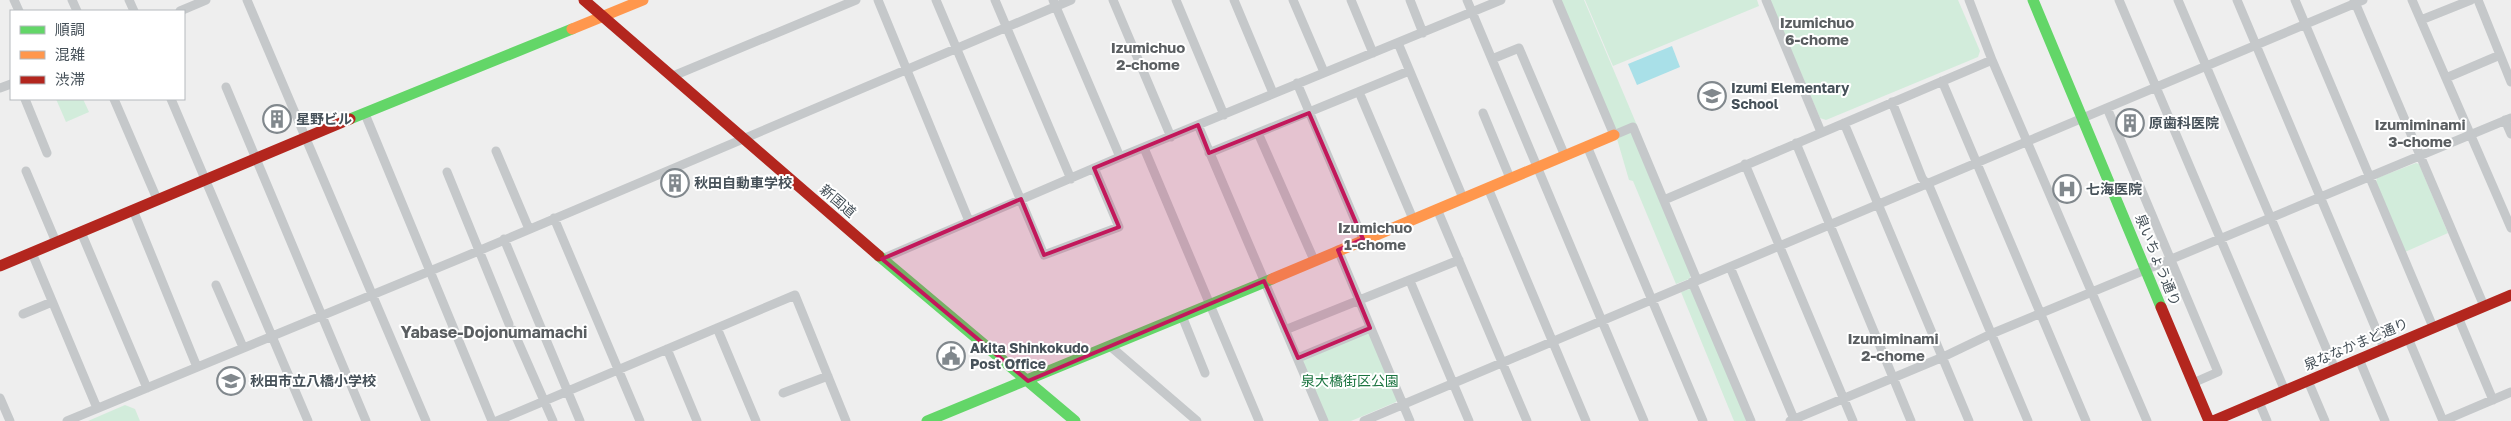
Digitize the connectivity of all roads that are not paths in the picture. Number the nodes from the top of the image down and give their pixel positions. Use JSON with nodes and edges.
{"nodes":[{"id":1,"x":206,"y":0,"type":"edge"},
{"id":2,"x":247,"y":0,"type":"edge"},
{"id":3,"x":584,"y":0,"type":"edge"},
{"id":4,"x":643,"y":0,"type":"edge"},
{"id":5,"x":856,"y":0,"type":"edge"},
{"id":6,"x":878,"y":0,"type":"edge"},
{"id":7,"x":936,"y":0,"type":"edge"},
{"id":8,"x":995,"y":0,"type":"edge"},
{"id":9,"x":1072,"y":0,"type":"edge"},
{"id":10,"x":1112,"y":0,"type":"edge"},
{"id":11,"x":1176,"y":0,"type":"edge"},
{"id":12,"x":1234,"y":0,"type":"edge"},
{"id":13,"x":1293,"y":0,"type":"edge"},
{"id":14,"x":1351,"y":0,"type":"edge"},
{"id":15,"x":1410,"y":0,"type":"edge"},
{"id":16,"x":1467,"y":0,"type":"edge"},
{"id":17,"x":1501,"y":0,"type":"edge"},
{"id":18,"x":1557,"y":0,"type":"edge"},
{"id":19,"x":1766,"y":0,"type":"edge"},
{"id":20,"x":1969,"y":0,"type":"edge"},
{"id":21,"x":2033,"y":0,"type":"edge"},
{"id":22,"x":2119,"y":0,"type":"edge"},
{"id":23,"x":2178,"y":0,"type":"edge"},
{"id":24,"x":2237,"y":0,"type":"edge"},
{"id":25,"x":2295,"y":0,"type":"edge"},
{"id":26,"x":2412,"y":0,"type":"edge"},
{"id":27,"x":2471,"y":0,"type":"edge"},
{"id":28,"x":2478,"y":0,"type":"edge"},
{"id":29,"x":2357,"y":1,"type":"edge"},
{"id":30,"x":189,"y":3,"type":"edge"},
{"id":31,"x":1054,"y":3,"type":"edge"},
{"id":32,"x":1472,"y":13,"type":"junction"},
{"id":33,"x":603,"y":17,"type":"junction"},
{"id":34,"x":2421,"y":20,"type":"junction"},
{"id":35,"x":2305,"y":24,"type":"junction"},
{"id":36,"x":1006,"y":28,"type":"junction"},
{"id":37,"x":1423,"y":33,"type":"junction"},
{"id":38,"x":1398,"y":43,"type":"junction"},
{"id":39,"x":2255,"y":45,"type":"junction"},
{"id":40,"x":957,"y":48,"type":"junction"},
{"id":41,"x":1373,"y":53,"type":"junction"},
{"id":42,"x":2500,"y":55,"type":"junction"},
{"id":43,"x":1492,"y":58,"type":"junction"},
{"id":44,"x":1992,"y":60,"type":"junction"},
{"id":45,"x":2206,"y":65,"type":"junction"},
{"id":46,"x":907,"y":69,"type":"junction"},
{"id":47,"x":1409,"y":71,"type":"junction"},
{"id":48,"x":1324,"y":72,"type":"junction"},
{"id":49,"x":673,"y":76,"type":"junction"},
{"id":50,"x":2446,"y":78,"type":"junction"},
{"id":51,"x":1942,"y":81,"type":"junction"},
{"id":52,"x":2511,"y":82,"type":"edge"},
{"id":53,"x":1297,"y":83,"type":"junction"},
{"id":54,"x":226,"y":87,"type":"dead end"},
{"id":55,"x":2155,"y":88,"type":"junction"},
{"id":56,"x":1359,"y":92,"type":"junction"},
{"id":57,"x":1273,"y":93,"type":"junction"},
{"id":58,"x":24,"y":100,"type":"edge"},
{"id":59,"x":114,"y":100,"type":"edge"},
{"id":60,"x":171,"y":100,"type":"edge"},
{"id":61,"x":1892,"y":102,"type":"junction"},
{"id":62,"x":2107,"y":108,"type":"junction"},
{"id":63,"x":1309,"y":112,"type":"junction"},
{"id":64,"x":1483,"y":113,"type":"dead end"},
{"id":65,"x":365,"y":114,"type":"junction"},
{"id":66,"x":1224,"y":115,"type":"junction"},
{"id":67,"x":2083,"y":118,"type":"junction"},
{"id":68,"x":2508,"y":119,"type":"edge"},
{"id":69,"x":1844,"y":123,"type":"junction"},
{"id":70,"x":1198,"y":125,"type":"junction"},
{"id":71,"x":1821,"y":132,"type":"junction"},
{"id":72,"x":1258,"y":133,"type":"junction"},
{"id":73,"x":2511,"y":134,"type":"edge"},
{"id":74,"x":1614,"y":135,"type":"junction"},
{"id":75,"x":2470,"y":135,"type":"junction"},
{"id":76,"x":306,"y":137,"type":"junction"},
{"id":77,"x":1172,"y":137,"type":"junction"},
{"id":78,"x":745,"y":139,"type":"junction"},
{"id":79,"x":2026,"y":141,"type":"junction"},
{"id":80,"x":1796,"y":143,"type":"junction"},
{"id":81,"x":1587,"y":146,"type":"junction"},
{"id":82,"x":1144,"y":148,"type":"junction"},
{"id":83,"x":496,"y":152,"type":"dead end"},
{"id":84,"x":47,"y":153,"type":"dead end"},
{"id":85,"x":1209,"y":153,"type":"junction"},
{"id":86,"x":1565,"y":156,"type":"junction"},
{"id":87,"x":2419,"y":156,"type":"junction"},
{"id":88,"x":256,"y":157,"type":"junction"},
{"id":89,"x":1120,"y":157,"type":"junction"},
{"id":90,"x":1975,"y":163,"type":"junction"},
{"id":91,"x":1745,"y":164,"type":"junction"},
{"id":92,"x":1537,"y":167,"type":"junction"},
{"id":93,"x":1094,"y":168,"type":"junction"},
{"id":94,"x":26,"y":171,"type":"dead end"},
{"id":95,"x":447,"y":172,"type":"dead end"},
{"id":96,"x":2369,"y":176,"type":"junction"},
{"id":97,"x":1071,"y":178,"type":"junction"},
{"id":98,"x":1510,"y":178,"type":"junction"},
{"id":99,"x":205,"y":179,"type":"junction"},
{"id":100,"x":1925,"y":184,"type":"junction"},
{"id":101,"x":1488,"y":188,"type":"junction"},
{"id":102,"x":2319,"y":197,"type":"junction"},
{"id":103,"x":1463,"y":198,"type":"junction"},
{"id":104,"x":157,"y":199,"type":"junction"},
{"id":105,"x":1021,"y":199,"type":"junction"},
{"id":106,"x":1664,"y":200,"type":"junction"},
{"id":107,"x":1878,"y":204,"type":"junction"},
{"id":108,"x":1438,"y":209,"type":"junction"},
{"id":109,"x":133,"y":210,"type":"junction"},
{"id":110,"x":554,"y":218,"type":"junction"},
{"id":111,"x":2270,"y":218,"type":"junction"},
{"id":112,"x":1413,"y":219,"type":"junction"},
{"id":113,"x":969,"y":221,"type":"junction"},
{"id":114,"x":1829,"y":225,"type":"junction"},
{"id":115,"x":2511,"y":228,"type":"edge"},
{"id":116,"x":530,"y":229,"type":"junction"},
{"id":117,"x":81,"y":232,"type":"junction"},
{"id":118,"x":504,"y":239,"type":"junction"},
{"id":119,"x":1363,"y":239,"type":"junction"},
{"id":120,"x":2220,"y":239,"type":"junction"},
{"id":121,"x":56,"y":242,"type":"junction"},
{"id":122,"x":1780,"y":246,"type":"junction"},
{"id":123,"x":480,"y":250,"type":"junction"},
{"id":124,"x":1338,"y":250,"type":"junction"},
{"id":125,"x":32,"y":253,"type":"junction"},
{"id":126,"x":882,"y":259,"type":"junction"},
{"id":127,"x":1314,"y":260,"type":"junction"},
{"id":128,"x":1459,"y":260,"type":"junction"},
{"id":129,"x":2170,"y":260,"type":"junction"},
{"id":130,"x":0,"y":266,"type":"edge"},
{"id":131,"x":1730,"y":267,"type":"junction"},
{"id":132,"x":430,"y":270,"type":"junction"},
{"id":133,"x":2146,"y":271,"type":"junction"},
{"id":134,"x":1264,"y":281,"type":"junction"},
{"id":135,"x":1410,"y":281,"type":"junction"},
{"id":136,"x":1694,"y":281,"type":"junction"},
{"id":137,"x":216,"y":285,"type":"dead end"},
{"id":138,"x":2091,"y":292,"type":"junction"},
{"id":139,"x":373,"y":294,"type":"junction"},
{"id":140,"x":2511,"y":295,"type":"edge"},
{"id":141,"x":1651,"y":300,"type":"junction"},
{"id":142,"x":1359,"y":301,"type":"junction"},
{"id":143,"x":52,"y":302,"type":"junction"},
{"id":144,"x":1210,"y":304,"type":"junction"},
{"id":145,"x":2484,"y":306,"type":"junction"},
{"id":146,"x":22,"y":314,"type":"dead end"},
{"id":147,"x":2042,"y":314,"type":"junction"},
{"id":148,"x":322,"y":316,"type":"junction"},
{"id":149,"x":1182,"y":316,"type":"junction"},
{"id":150,"x":2458,"y":317,"type":"junction"},
{"id":151,"x":1602,"y":320,"type":"junction"},
{"id":152,"x":2433,"y":327,"type":"junction"},
{"id":153,"x":717,"y":328,"type":"junction"},
{"id":154,"x":1370,"y":328,"type":"junction"},
{"id":155,"x":1285,"y":330,"type":"junction"},
{"id":156,"x":1992,"y":334,"type":"junction"},
{"id":157,"x":272,"y":336,"type":"junction"},
{"id":158,"x":2408,"y":338,"type":"junction"},
{"id":159,"x":1552,"y":342,"type":"junction"},
{"id":160,"x":1110,"y":346,"type":"junction"},
{"id":161,"x":243,"y":347,"type":"junction"},
{"id":162,"x":2384,"y":348,"type":"junction"},
{"id":163,"x":667,"y":349,"type":"junction"},
{"id":164,"x":1943,"y":357,"type":"junction"},
{"id":165,"x":1298,"y":358,"type":"junction"},
{"id":166,"x":2359,"y":359,"type":"junction"},
{"id":167,"x":1502,"y":364,"type":"junction"},
{"id":168,"x":197,"y":367,"type":"junction"},
{"id":169,"x":2335,"y":369,"type":"junction"},
{"id":170,"x":618,"y":370,"type":"junction"},
{"id":171,"x":1205,"y":373,"type":"dead end"},
{"id":172,"x":828,"y":376,"type":"junction"},
{"id":173,"x":1893,"y":378,"type":"junction"},
{"id":174,"x":1028,"y":381,"type":"junction"},
{"id":175,"x":2308,"y":381,"type":"junction"},
{"id":176,"x":1453,"y":383,"type":"junction"},
{"id":177,"x":2193,"y":383,"type":"junction"},
{"id":178,"x":148,"y":388,"type":"junction"},
{"id":179,"x":568,"y":391,"type":"junction"},
{"id":180,"x":2285,"y":391,"type":"junction"},
{"id":181,"x":2511,"y":392,"type":"edge"},
{"id":182,"x":783,"y":393,"type":"dead end"},
{"id":183,"x":0,"y":398,"type":"edge"},
{"id":184,"x":1844,"y":398,"type":"junction"},
{"id":185,"x":2493,"y":400,"type":"junction"},
{"id":186,"x":544,"y":401,"type":"junction"},
{"id":187,"x":2258,"y":402,"type":"junction"},
{"id":188,"x":1403,"y":404,"type":"junction"},
{"id":189,"x":97,"y":408,"type":"junction"},
{"id":190,"x":1792,"y":420,"type":"edge"},
{"id":191,"x":10,"y":421,"type":"edge"},
{"id":192,"x":67,"y":421,"type":"edge"},
{"id":193,"x":308,"y":421,"type":"edge"},
{"id":194,"x":366,"y":421,"type":"edge"},
{"id":195,"x":426,"y":421,"type":"edge"},
{"id":196,"x":492,"y":421,"type":"edge"},
{"id":197,"x":497,"y":421,"type":"edge"},
{"id":198,"x":552,"y":421,"type":"edge"},
{"id":199,"x":580,"y":421,"type":"edge"},
{"id":200,"x":640,"y":421,"type":"edge"},
{"id":201,"x":698,"y":421,"type":"edge"},
{"id":202,"x":756,"y":421,"type":"edge"},
{"id":203,"x":846,"y":421,"type":"edge"},
{"id":204,"x":927,"y":421,"type":"edge"},
{"id":205,"x":1075,"y":421,"type":"edge"},
{"id":206,"x":1197,"y":421,"type":"edge"},
{"id":207,"x":1259,"y":421,"type":"edge"},
{"id":208,"x":1324,"y":421,"type":"edge"},
{"id":209,"x":1364,"y":421,"type":"edge"},
{"id":210,"x":1410,"y":421,"type":"edge"},
{"id":211,"x":1469,"y":421,"type":"edge"},
{"id":212,"x":1527,"y":421,"type":"edge"},
{"id":213,"x":1586,"y":421,"type":"edge"},
{"id":214,"x":1644,"y":421,"type":"edge"},
{"id":215,"x":1702,"y":421,"type":"edge"},
{"id":216,"x":1751,"y":421,"type":"edge"},
{"id":217,"x":1853,"y":421,"type":"edge"},
{"id":218,"x":1911,"y":421,"type":"edge"},
{"id":219,"x":1969,"y":421,"type":"edge"},
{"id":220,"x":2028,"y":421,"type":"edge"},
{"id":221,"x":2086,"y":421,"type":"edge"},
{"id":222,"x":2147,"y":421,"type":"edge"},
{"id":223,"x":2209,"y":421,"type":"edge"},
{"id":224,"x":2213,"y":421,"type":"edge"},
{"id":225,"x":2267,"y":421,"type":"edge"},
{"id":226,"x":2325,"y":421,"type":"edge"},
{"id":227,"x":2385,"y":421,"type":"edge"},
{"id":228,"x":2443,"y":421,"type":"edge"}],
"edges":[{"from":1,"to":30,"type":"street"},
{"from":2,"to":76,"type":"street"},
{"from":3,"to":33,"type":"street","name":"新国道"},
{"from":4,"to":33,"type":"street"},
{"from":5,"to":49,"type":"street"},
{"from":6,"to":46,"type":"street"},
{"from":7,"to":40,"type":"street"},
{"from":8,"to":36,"type":"street"},
{"from":9,"to":31,"type":"street"},
{"from":10,"to":77,"type":"street"},
{"from":11,"to":66,"type":"street"},
{"from":12,"to":57,"type":"street"},
{"from":13,"to":48,"type":"street"},
{"from":14,"to":41,"type":"street"},
{"from":15,"to":37,"type":"street"},
{"from":16,"to":32,"type":"street"},
{"from":17,"to":32,"type":"street"},
{"from":18,"to":74,"type":"street"},
{"from":19,"to":71,"type":"street"},
{"from":20,"to":44,"type":"street"},
{"from":21,"to":67,"type":"street","name":"泉いちょう通り"},
{"from":22,"to":55,"type":"street"},
{"from":23,"to":45,"type":"street"},
{"from":24,"to":39,"type":"street"},
{"from":25,"to":35,"type":"street"},
{"from":26,"to":34,"type":"street"},
{"from":27,"to":34,"type":"street"},
{"from":28,"to":42,"type":"street"},
{"from":29,"to":35,"type":"street"},
{"from":29,"to":87,"type":"street"},
{"from":31,"to":36,"type":"street"},
{"from":31,"to":89,"type":"street"},
{"from":32,"to":37,"type":"street"},
{"from":32,"to":43,"type":"street"},
{"from":33,"to":49,"type":"street","name":"新国道"},
{"from":33,"to":65,"type":"street"},
{"from":34,"to":50,"type":"street"},
{"from":35,"to":39,"type":"street"},
{"from":35,"to":96,"type":"street"},
{"from":36,"to":40,"type":"street"},
{"from":36,"to":97,"type":"street"},
{"from":37,"to":38,"type":"street"},
{"from":38,"to":41,"type":"street"},
{"from":38,"to":47,"type":"street"},
{"from":39,"to":45,"type":"street"},
{"from":39,"to":102,"type":"street"},
{"from":40,"to":46,"type":"street"},
{"from":40,"to":105,"type":"street"},
{"from":41,"to":48,"type":"street"},
{"from":42,"to":50,"type":"street"},
{"from":42,"to":52,"type":"street"},
{"from":43,"to":86,"type":"street"},
{"from":43,"to":92,"type":"street"},
{"from":44,"to":51,"type":"street"},
{"from":44,"to":79,"type":"street"},
{"from":45,"to":55,"type":"street"},
{"from":45,"to":111,"type":"street"},
{"from":46,"to":78,"type":"street"},
{"from":46,"to":113,"type":"street"},
{"from":47,"to":56,"type":"street"},
{"from":47,"to":103,"type":"street"},
{"from":48,"to":53,"type":"street"},
{"from":49,"to":78,"type":"street","name":"新国道"},
{"from":50,"to":75,"type":"street"},
{"from":51,"to":61,"type":"street"},
{"from":51,"to":90,"type":"street"},
{"from":53,"to":57,"type":"street"},
{"from":53,"to":63,"type":"street"},
{"from":54,"to":88,"type":"street"},
{"from":55,"to":62,"type":"street"},
{"from":55,"to":120,"type":"street"},
{"from":56,"to":63,"type":"street"},
{"from":56,"to":112,"type":"street"},
{"from":57,"to":66,"type":"street"},
{"from":58,"to":84,"type":"street"},
{"from":59,"to":104,"type":"street"},
{"from":60,"to":99,"type":"street"},
{"from":61,"to":69,"type":"street"},
{"from":61,"to":100,"type":"street"},
{"from":62,"to":67,"type":"street"},
{"from":62,"to":129,"type":"street"},
{"from":63,"to":72,"type":"street"},
{"from":63,"to":119,"type":"street"},
{"from":64,"to":98,"type":"street"},
{"from":65,"to":76,"type":"street"},
{"from":65,"to":132,"type":"street"},
{"from":66,"to":70,"type":"street"},
{"from":67,"to":79,"type":"street"},
{"from":67,"to":133,"type":"street","name":"泉いちょう通り"},
{"from":68,"to":73,"type":"street"},
{"from":68,"to":75,"type":"street"},
{"from":69,"to":71,"type":"street"},
{"from":69,"to":107,"type":"street"},
{"from":70,"to":77,"type":"street"},
{"from":70,"to":85,"type":"street"},
{"from":71,"to":80,"type":"street"},
{"from":72,"to":85,"type":"street"},
{"from":72,"to":127,"type":"street"},
{"from":74,"to":81,"type":"street"},
{"from":74,"to":106,"type":"street"},
{"from":75,"to":87,"type":"street"},
{"from":75,"to":115,"type":"street"},
{"from":76,"to":88,"type":"street"},
{"from":76,"to":139,"type":"street"},
{"from":77,"to":82,"type":"street"},
{"from":78,"to":110,"type":"street"},
{"from":78,"to":126,"type":"street","name":"新国道"},
{"from":79,"to":90,"type":"street"},
{"from":79,"to":138,"type":"street"},
{"from":80,"to":91,"type":"street"},
{"from":80,"to":114,"type":"street"},
{"from":81,"to":86,"type":"street"},
{"from":81,"to":141,"type":"street"},
{"from":82,"to":89,"type":"street"},
{"from":82,"to":144,"type":"street"},
{"from":83,"to":116,"type":"street"},
{"from":85,"to":134,"type":"street"},
{"from":86,"to":92,"type":"street"},
{"from":87,"to":96,"type":"street"},
{"from":87,"to":145,"type":"street"},
{"from":88,"to":99,"type":"street"},
{"from":88,"to":148,"type":"street"},
{"from":89,"to":93,"type":"street"},
{"from":90,"to":100,"type":"street"},
{"from":90,"to":147,"type":"street"},
{"from":91,"to":106,"type":"street"},
{"from":91,"to":122,"type":"street"},
{"from":92,"to":98,"type":"street"},
{"from":92,"to":151,"type":"street"},
{"from":93,"to":97,"type":"street"},
{"from":93,"to":105,"type":"street"},
{"from":94,"to":121,"type":"street"},
{"from":95,"to":123,"type":"street"},
{"from":96,"to":102,"type":"street"},
{"from":96,"to":152,"type":"street"},
{"from":97,"to":105,"type":"street"},
{"from":98,"to":101,"type":"street"},
{"from":99,"to":104,"type":"street"},
{"from":99,"to":157,"type":"street"},
{"from":100,"to":107,"type":"street"},
{"from":100,"to":156,"type":"street"},
{"from":101,"to":103,"type":"street"},
{"from":101,"to":159,"type":"street"},
{"from":102,"to":111,"type":"street"},
{"from":102,"to":162,"type":"street"},
{"from":103,"to":108,"type":"street"},
{"from":104,"to":109,"type":"street"},
{"from":105,"to":113,"type":"street"},
{"from":106,"to":136,"type":"street"},
{"from":107,"to":114,"type":"street"},
{"from":107,"to":164,"type":"street"},
{"from":108,"to":112,"type":"street"},
{"from":108,"to":128,"type":"street"},
{"from":109,"to":117,"type":"street"},
{"from":109,"to":168,"type":"street"},
{"from":110,"to":116,"type":"street"},
{"from":110,"to":170,"type":"street"},
{"from":111,"to":120,"type":"street"},
{"from":111,"to":169,"type":"street"},
{"from":112,"to":119,"type":"street"},
{"from":113,"to":126,"type":"street"},
{"from":114,"to":122,"type":"street"},
{"from":114,"to":173,"type":"street"},
{"from":116,"to":118,"type":"street"},
{"from":117,"to":121,"type":"street"},
{"from":117,"to":178,"type":"street"},
{"from":118,"to":123,"type":"street"},
{"from":118,"to":179,"type":"street"},
{"from":119,"to":124,"type":"street"},
{"from":120,"to":129,"type":"street"},
{"from":120,"to":180,"type":"street"},
{"from":121,"to":125,"type":"street"},
{"from":122,"to":131,"type":"street"},
{"from":122,"to":184,"type":"street"},
{"from":123,"to":132,"type":"street"},
{"from":123,"to":186,"type":"street"},
{"from":124,"to":127,"type":"street"},
{"from":124,"to":142,"type":"street"},
{"from":125,"to":130,"type":"street"},
{"from":125,"to":143,"type":"street"},
{"from":126,"to":174,"type":"street","name":"新国道"},
{"from":127,"to":134,"type":"street"},
{"from":128,"to":135,"type":"street"},
{"from":128,"to":167,"type":"street"},
{"from":129,"to":133,"type":"street"},
{"from":129,"to":177,"type":"street"},
{"from":131,"to":136,"type":"street"},
{"from":131,"to":190,"type":"street"},
{"from":132,"to":139,"type":"street"},
{"from":132,"to":196,"type":"street"},
{"from":133,"to":138,"type":"street"},
{"from":133,"to":177,"type":"street","name":"泉いちょう通り"},
{"from":134,"to":144,"type":"street"},
{"from":134,"to":155,"type":"street"},
{"from":135,"to":142,"type":"street"},
{"from":135,"to":176,"type":"street"},
{"from":136,"to":141,"type":"street"},
{"from":136,"to":216,"type":"street"},
{"from":137,"to":161,"type":"street"},
{"from":138,"to":147,"type":"street"},
{"from":138,"to":222,"type":"street"},
{"from":139,"to":148,"type":"street"},
{"from":139,"to":195,"type":"street"},
{"from":140,"to":145,"type":"street","name":"泉ななかまど通り"},
{"from":141,"to":151,"type":"street"},
{"from":141,"to":215,"type":"street"},
{"from":142,"to":154,"type":"street"},
{"from":142,"to":155,"type":"street"},
{"from":143,"to":146,"type":"street"},
{"from":143,"to":189,"type":"street"},
{"from":144,"to":149,"type":"street"},
{"from":144,"to":207,"type":"street"},
{"from":145,"to":150,"type":"street","name":"泉ななかまど通り"},
{"from":147,"to":156,"type":"street"},
{"from":147,"to":221,"type":"street"},
{"from":148,"to":157,"type":"street"},
{"from":148,"to":194,"type":"street"},
{"from":149,"to":160,"type":"street"},
{"from":149,"to":171,"type":"street"},
{"from":150,"to":152,"type":"street","name":"泉ななかまど通り"},
{"from":150,"to":185,"type":"street"},
{"from":151,"to":159,"type":"street"},
{"from":151,"to":214,"type":"street"},
{"from":152,"to":158,"type":"street","name":"泉ななかまど通り"},
{"from":153,"to":163,"type":"street"},
{"from":153,"to":172,"type":"street"},
{"from":153,"to":202,"type":"street"},
{"from":154,"to":165,"type":"street"},
{"from":154,"to":188,"type":"street"},
{"from":155,"to":165,"type":"street"},
{"from":156,"to":164,"type":"street"},
{"from":156,"to":220,"type":"street"},
{"from":157,"to":161,"type":"street"},
{"from":157,"to":193,"type":"street"},
{"from":158,"to":162,"type":"street","name":"泉ななかまど通り"},
{"from":158,"to":228,"type":"street"},
{"from":159,"to":167,"type":"street"},
{"from":159,"to":213,"type":"street"},
{"from":160,"to":174,"type":"street"},
{"from":160,"to":206,"type":"street"},
{"from":161,"to":168,"type":"street"},
{"from":162,"to":166,"type":"street","name":"泉ななかまど通り"},
{"from":163,"to":170,"type":"street"},
{"from":163,"to":201,"type":"street"},
{"from":164,"to":173,"type":"street"},
{"from":164,"to":219,"type":"street"},
{"from":165,"to":208,"type":"street"},
{"from":166,"to":169,"type":"street","name":"泉ななかまど通り"},
{"from":166,"to":227,"type":"street"},
{"from":167,"to":176,"type":"street"},
{"from":167,"to":212,"type":"street"},
{"from":168,"to":178,"type":"street"},
{"from":169,"to":175,"type":"street","name":"泉ななかまど通り"},
{"from":170,"to":179,"type":"street"},
{"from":170,"to":200,"type":"street"},
{"from":172,"to":182,"type":"street"},
{"from":172,"to":203,"type":"street"},
{"from":173,"to":184,"type":"street"},
{"from":173,"to":218,"type":"street"},
{"from":174,"to":204,"type":"street"},
{"from":174,"to":205,"type":"street","name":"新国道"},
{"from":175,"to":180,"type":"street","name":"泉ななかまど通り"},
{"from":175,"to":226,"type":"street"},
{"from":176,"to":188,"type":"street"},
{"from":176,"to":211,"type":"street"},
{"from":177,"to":223,"type":"street","name":"泉いちょう通り"},
{"from":178,"to":189,"type":"street"},
{"from":179,"to":186,"type":"street"},
{"from":179,"to":199,"type":"street"},
{"from":180,"to":187,"type":"street","name":"泉ななかまど通り"},
{"from":181,"to":185,"type":"street"},
{"from":183,"to":191,"type":"street"},
{"from":184,"to":190,"type":"street"},
{"from":184,"to":217,"type":"street"},
{"from":185,"to":228,"type":"street"},
{"from":186,"to":197,"type":"street"},
{"from":186,"to":198,"type":"street"},
{"from":187,"to":224,"type":"street","name":"泉ななかまど通り"},
{"from":187,"to":225,"type":"street"},
{"from":188,"to":209,"type":"street"},
{"from":188,"to":210,"type":"street"},
{"from":189,"to":192,"type":"street"}]}
